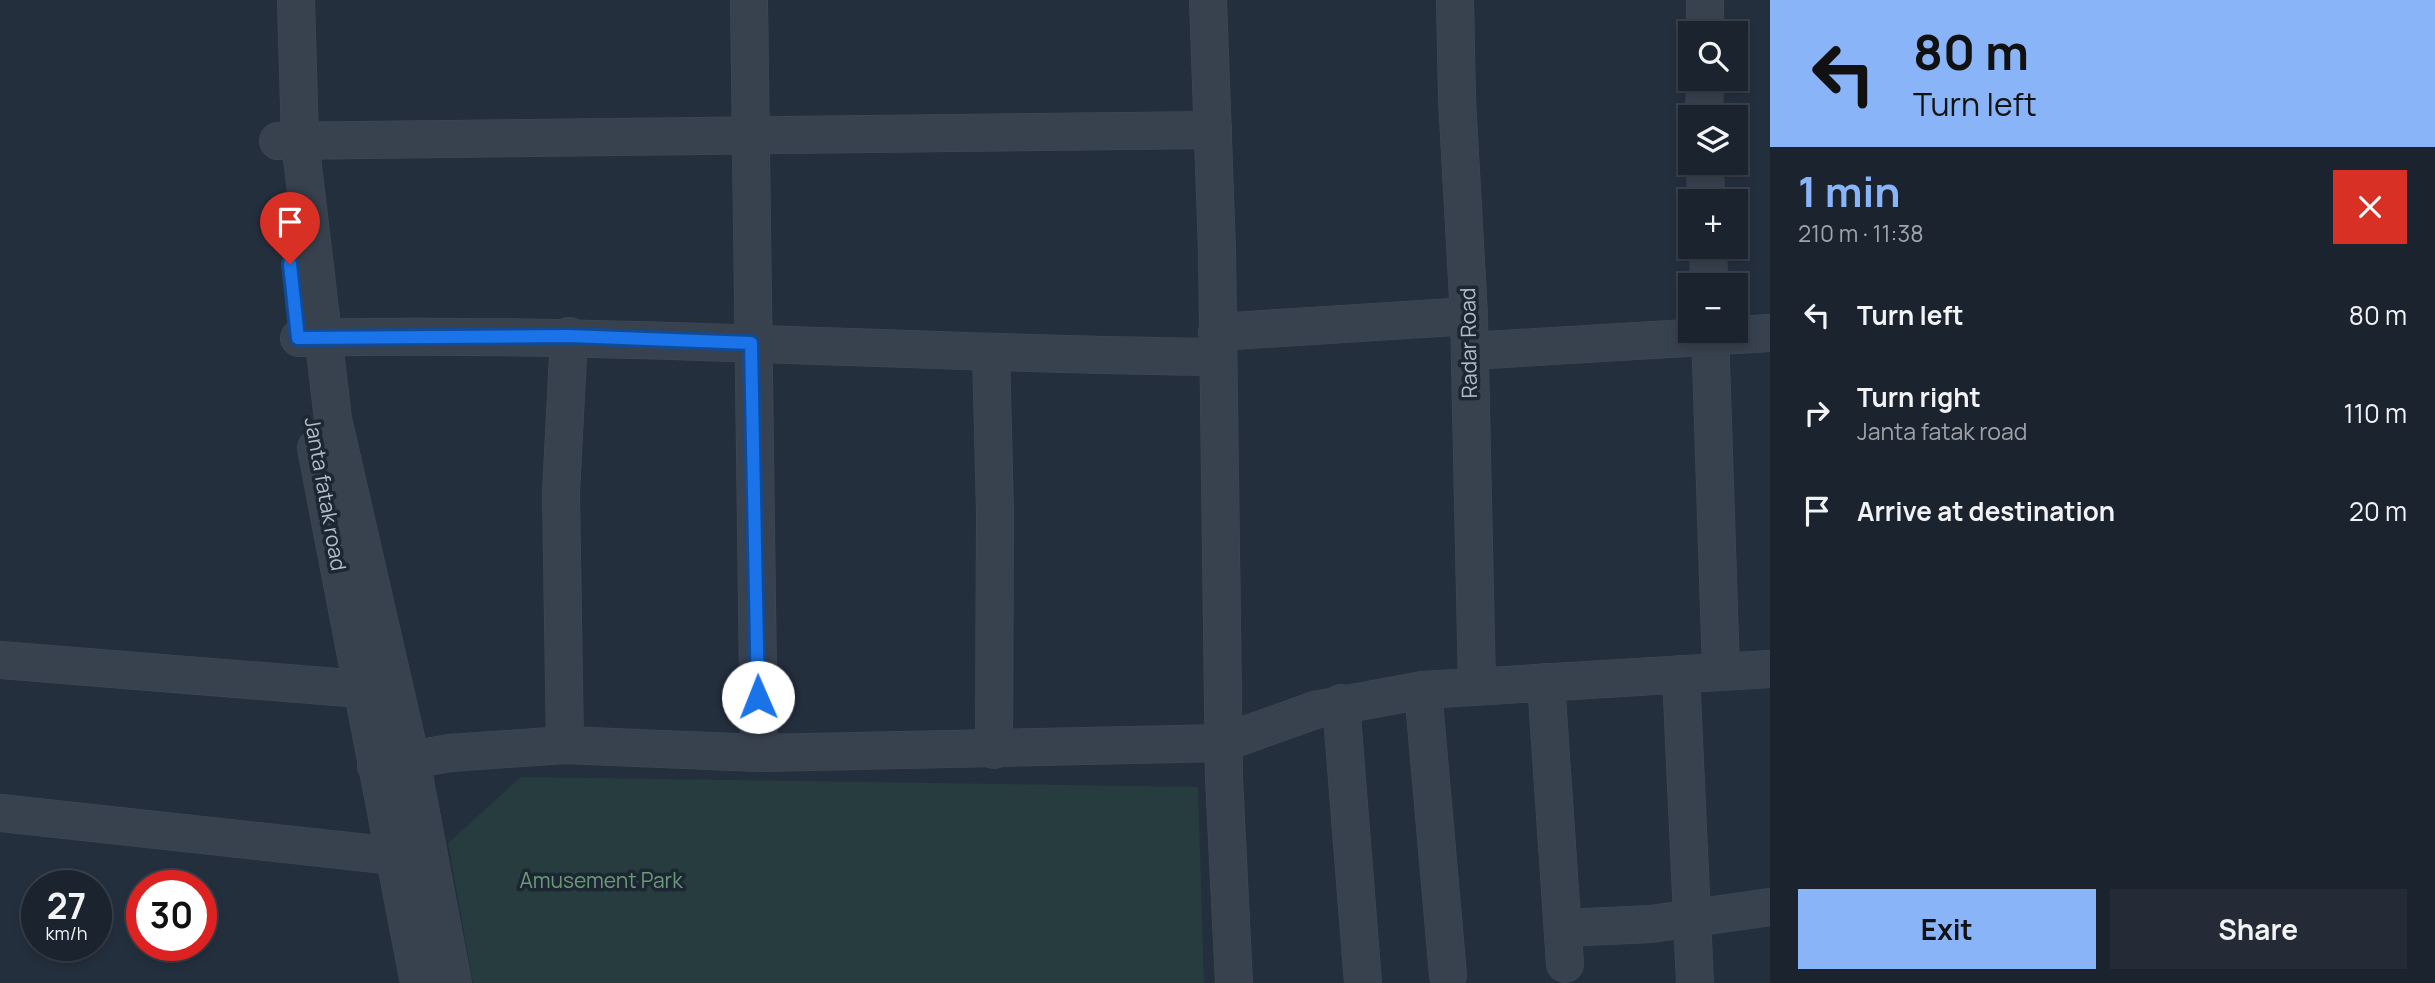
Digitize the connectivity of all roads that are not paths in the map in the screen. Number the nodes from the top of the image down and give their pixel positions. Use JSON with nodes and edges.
{"nodes":[{"id":1,"x":274,"y":0,"type":"edge"},
{"id":2,"x":296,"y":0,"type":"edge"},
{"id":3,"x":749,"y":0,"type":"edge"},
{"id":4,"x":1208,"y":0,"type":"edge"},
{"id":5,"x":1455,"y":0,"type":"edge"},
{"id":6,"x":1705,"y":0,"type":"edge"},
{"id":7,"x":1705,"y":21,"type":"edge"},
{"id":8,"x":1213,"y":130,"type":"junction"},
{"id":9,"x":753,"y":137,"type":"junction"},
{"id":10,"x":289,"y":141,"type":"junction"},
{"id":11,"x":1469,"y":333,"type":"junction"},
{"id":12,"x":1678,"y":333,"type":"edge"},
{"id":13,"x":1748,"y":333,"type":"edge"},
{"id":14,"x":1770,"y":333,"type":"edge"},
{"id":15,"x":569,"y":336,"type":"junction"},
{"id":16,"x":310,"y":338,"type":"junction"},
{"id":17,"x":751,"y":343,"type":"junction"},
{"id":18,"x":1711,"y":343,"type":"edge"},
{"id":19,"x":1218,"y":344,"type":"junction"},
{"id":20,"x":991,"y":352,"type":"junction"},
{"id":21,"x":0,"y":660,"type":"edge"},
{"id":22,"x":1770,"y":669,"type":"edge"},
{"id":23,"x":1721,"y":671,"type":"junction"},
{"id":24,"x":1681,"y":674,"type":"junction"},
{"id":25,"x":1546,"y":682,"type":"junction"},
{"id":26,"x":1476,"y":686,"type":"junction"},
{"id":27,"x":361,"y":689,"type":"junction"},
{"id":28,"x":1423,"y":690,"type":"junction"},
{"id":29,"x":1341,"y":703,"type":"junction"},
{"id":30,"x":1223,"y":743,"type":"junction"},
{"id":31,"x":565,"y":745,"type":"junction"},
{"id":32,"x":994,"y":750,"type":"junction"},
{"id":33,"x":759,"y":753,"type":"junction"},
{"id":34,"x":393,"y":763,"type":"junction"},
{"id":35,"x":0,"y":813,"type":"edge"},
{"id":36,"x":394,"y":856,"type":"junction"},
{"id":37,"x":1770,"y":907,"type":"edge"},
{"id":38,"x":1693,"y":919,"type":"junction"},
{"id":39,"x":1563,"y":929,"type":"junction"},
{"id":40,"x":1565,"y":964,"type":"dead end"},
{"id":41,"x":1448,"y":975,"type":"dead end"},
{"id":42,"x":419,"y":983,"type":"edge"},
{"id":43,"x":453,"y":983,"type":"edge"},
{"id":44,"x":1234,"y":983,"type":"edge"},
{"id":45,"x":1363,"y":983,"type":"edge"},
{"id":46,"x":1695,"y":983,"type":"edge"}],
"edges":[{"from":1,"to":10,"type":"street","name":"Janta fatak road"},
{"from":2,"to":10,"type":"street"},
{"from":3,"to":9,"type":"street"},
{"from":4,"to":8,"type":"street"},
{"from":5,"to":11,"type":"street","name":"Radar Road"},
{"from":6,"to":7,"type":"street"},
{"from":8,"to":9,"type":"street"},
{"from":8,"to":19,"type":"street"},
{"from":9,"to":10,"type":"street"},
{"from":9,"to":17,"type":"street"},
{"from":10,"to":16,"type":"street","name":"Janta fatak road"},
{"from":11,"to":12,"type":"street"},
{"from":11,"to":19,"type":"street"},
{"from":11,"to":26,"type":"street","name":"Radar Road"},
{"from":13,"to":14,"type":"street"},
{"from":15,"to":16,"type":"street"},
{"from":15,"to":17,"type":"street"},
{"from":15,"to":31,"type":"street"},
{"from":16,"to":27,"type":"street","name":"Janta fatak road"},
{"from":16,"to":34,"type":"street"},
{"from":17,"to":20,"type":"street"},
{"from":17,"to":33,"type":"street"},
{"from":18,"to":23,"type":"street"},
{"from":19,"to":20,"type":"street"},
{"from":19,"to":30,"type":"street"},
{"from":20,"to":32,"type":"street"},
{"from":21,"to":27,"type":"street"},
{"from":22,"to":23,"type":"street"},
{"from":23,"to":24,"type":"street"},
{"from":24,"to":25,"type":"street"},
{"from":24,"to":38,"type":"street"},
{"from":25,"to":26,"type":"street"},
{"from":25,"to":39,"type":"street"},
{"from":26,"to":28,"type":"street"},
{"from":27,"to":34,"type":"street","name":"Janta fatak road"},
{"from":28,"to":29,"type":"street"},
{"from":28,"to":41,"type":"street"},
{"from":29,"to":30,"type":"street"},
{"from":29,"to":45,"type":"street"},
{"from":30,"to":32,"type":"street"},
{"from":30,"to":44,"type":"street"},
{"from":31,"to":33,"type":"street"},
{"from":31,"to":34,"type":"street"},
{"from":32,"to":33,"type":"street"},
{"from":34,"to":36,"type":"street","name":"Janta fatak road"},
{"from":34,"to":43,"type":"street"},
{"from":35,"to":36,"type":"street"},
{"from":36,"to":42,"type":"street","name":"Janta fatak road"},
{"from":37,"to":38,"type":"street"},
{"from":38,"to":39,"type":"street"},
{"from":38,"to":46,"type":"street"},
{"from":39,"to":40,"type":"street"}]}
